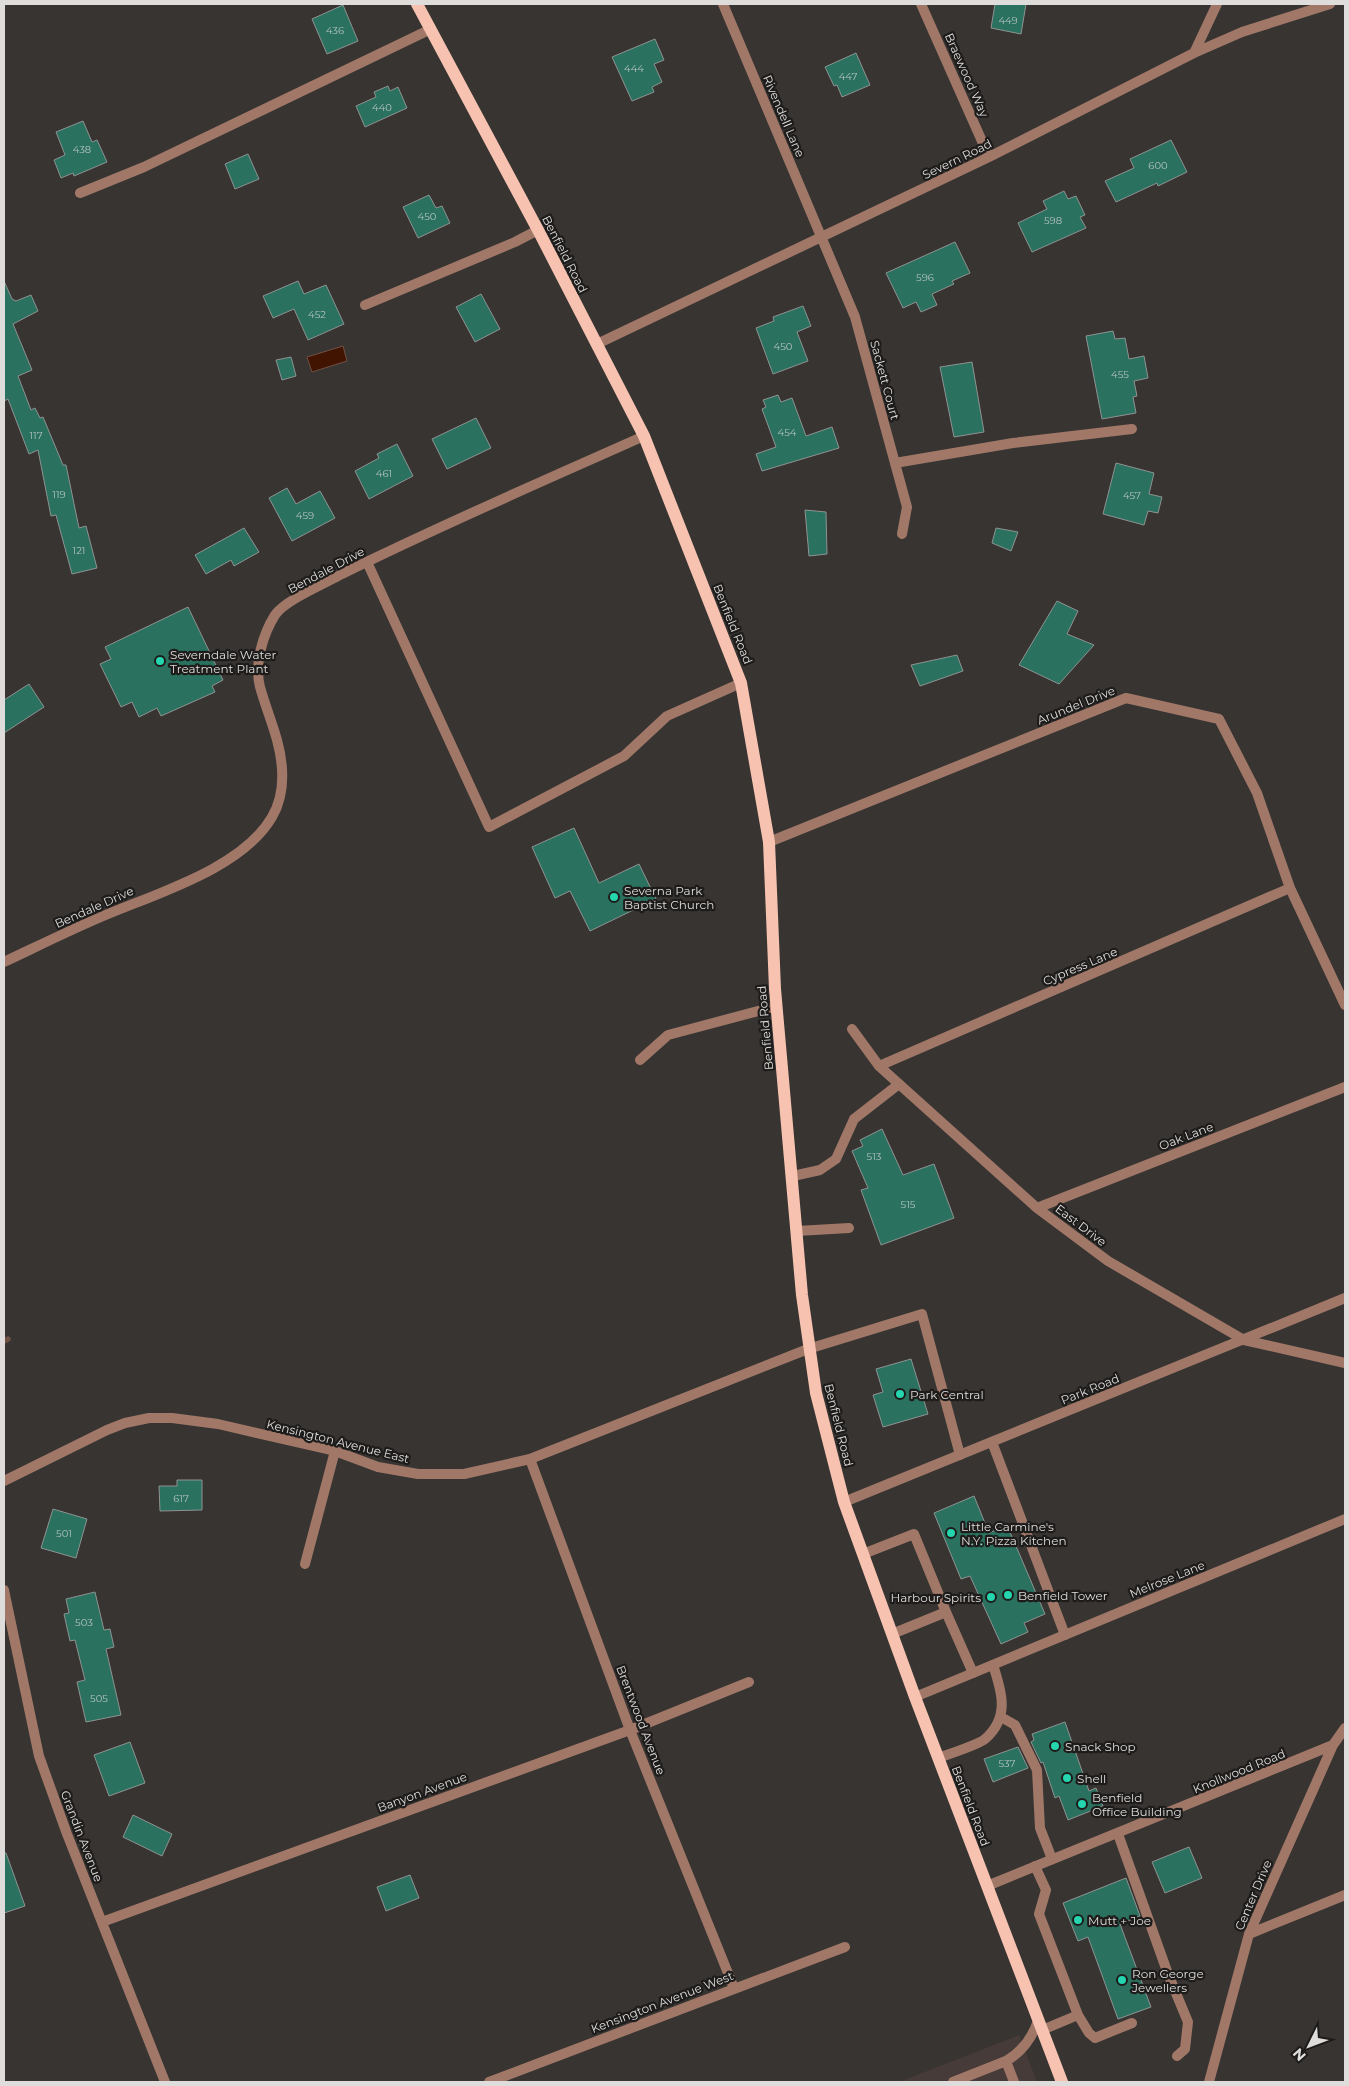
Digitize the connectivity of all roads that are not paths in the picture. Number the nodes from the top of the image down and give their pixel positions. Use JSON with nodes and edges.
{"nodes":[{"id":1,"x":417,"y":4,"type":"edge"},
{"id":2,"x":724,"y":4,"type":"edge"},
{"id":3,"x":921,"y":4,"type":"edge"},
{"id":4,"x":1217,"y":4,"type":"edge"},
{"id":5,"x":1330,"y":4,"type":"edge"},
{"id":6,"x":431,"y":29,"type":"junction"},
{"id":7,"x":1194,"y":53,"type":"junction"},
{"id":8,"x":989,"y":157,"type":"junction"},
{"id":9,"x":80,"y":193,"type":"dead end"},
{"id":10,"x":538,"y":230,"type":"junction"},
{"id":11,"x":821,"y":237,"type":"junction"},
{"id":12,"x":365,"y":305,"type":"dead end"},
{"id":13,"x":597,"y":344,"type":"junction"},
{"id":14,"x":1132,"y":429,"type":"dead end"},
{"id":15,"x":644,"y":436,"type":"junction"},
{"id":16,"x":895,"y":463,"type":"junction"},
{"id":17,"x":902,"y":534,"type":"dead end"},
{"id":18,"x":367,"y":562,"type":"junction"},
{"id":19,"x":741,"y":683,"type":"junction"},
{"id":20,"x":769,"y":842,"type":"junction"},
{"id":21,"x":1290,"y":888,"type":"junction"},
{"id":22,"x":4,"y":962,"type":"edge"},
{"id":23,"x":1345,"y":1004,"type":"edge"},
{"id":24,"x":777,"y":1006,"type":"junction"},
{"id":25,"x":852,"y":1029,"type":"dead end"},
{"id":26,"x":640,"y":1060,"type":"dead end"},
{"id":27,"x":879,"y":1066,"type":"junction"},
{"id":28,"x":898,"y":1084,"type":"junction"},
{"id":29,"x":1345,"y":1087,"type":"edge"},
{"id":30,"x":793,"y":1176,"type":"junction"},
{"id":31,"x":1036,"y":1208,"type":"junction"},
{"id":32,"x":849,"y":1228,"type":"dead end"},
{"id":33,"x":797,"y":1231,"type":"junction"},
{"id":34,"x":1345,"y":1298,"type":"edge"},
{"id":35,"x":1244,"y":1340,"type":"junction"},
{"id":36,"x":808,"y":1349,"type":"junction"},
{"id":37,"x":1345,"y":1362,"type":"edge"},
{"id":38,"x":992,"y":1442,"type":"junction"},
{"id":39,"x":335,"y":1451,"type":"junction"},
{"id":40,"x":960,"y":1455,"type":"junction"},
{"id":41,"x":530,"y":1459,"type":"junction"},
{"id":42,"x":4,"y":1481,"type":"edge"},
{"id":43,"x":844,"y":1502,"type":"junction"},
{"id":44,"x":1345,"y":1519,"type":"edge"},
{"id":45,"x":863,"y":1554,"type":"junction"},
{"id":46,"x":305,"y":1564,"type":"dead end"},
{"id":47,"x":4,"y":1590,"type":"edge"},
{"id":48,"x":946,"y":1612,"type":"junction"},
{"id":49,"x":892,"y":1634,"type":"junction"},
{"id":50,"x":1065,"y":1635,"type":"junction"},
{"id":51,"x":993,"y":1665,"type":"junction"},
{"id":52,"x":973,"y":1673,"type":"junction"},
{"id":53,"x":750,"y":1682,"type":"dead end"},
{"id":54,"x":915,"y":1697,"type":"junction"},
{"id":55,"x":1001,"y":1717,"type":"junction"},
{"id":56,"x":1345,"y":1728,"type":"edge"},
{"id":57,"x":630,"y":1730,"type":"junction"},
{"id":58,"x":1333,"y":1745,"type":"junction"},
{"id":59,"x":938,"y":1758,"type":"junction"},
{"id":60,"x":1118,"y":1834,"type":"junction"},
{"id":61,"x":1052,"y":1859,"type":"junction"},
{"id":62,"x":1035,"y":1866,"type":"junction"},
{"id":63,"x":987,"y":1886,"type":"junction"},
{"id":64,"x":1345,"y":1895,"type":"edge"},
{"id":65,"x":102,"y":1922,"type":"junction"},
{"id":66,"x":1249,"y":1934,"type":"junction"},
{"id":67,"x":845,"y":1946,"type":"dead end"},
{"id":68,"x":734,"y":1988,"type":"junction"},
{"id":69,"x":1078,"y":2015,"type":"junction"},
{"id":70,"x":1132,"y":2023,"type":"dead end"},
{"id":71,"x":1040,"y":2026,"type":"junction"},
{"id":72,"x":1177,"y":2056,"type":"dead end"},
{"id":73,"x":1006,"y":2061,"type":"junction"},
{"id":74,"x":165,"y":2082,"type":"edge"},
{"id":75,"x":490,"y":2082,"type":"edge"},
{"id":76,"x":953,"y":2082,"type":"edge"},
{"id":77,"x":1014,"y":2082,"type":"edge"},
{"id":78,"x":1062,"y":2082,"type":"edge"},
{"id":79,"x":1209,"y":2082,"type":"edge"}],
"edges":[{"from":1,"to":6,"type":"main road","name":"Benfield Road"},
{"from":2,"to":11,"type":"street","name":"Rivendell Lane"},
{"from":3,"to":8,"type":"street","name":"Braewood Way"},
{"from":4,"to":7,"type":"street"},
{"from":5,"to":7,"type":"street","name":"Severn Road"},
{"from":6,"to":9,"type":"street"},
{"from":6,"to":10,"type":"main road","name":"Benfield Road"},
{"from":7,"to":8,"type":"street","name":"Severn Road"},
{"from":8,"to":11,"type":"street","name":"Severn Road"},
{"from":10,"to":12,"type":"street"},
{"from":10,"to":13,"type":"main road","name":"Benfield Road"},
{"from":11,"to":13,"type":"street","name":"Severn Road"},
{"from":11,"to":16,"type":"street","name":"Sackett Court"},
{"from":13,"to":15,"type":"main road","name":"Benfield Road"},
{"from":14,"to":16,"type":"street"},
{"from":15,"to":18,"type":"street","name":"Bendale Drive"},
{"from":15,"to":19,"type":"main road","name":"Benfield Road"},
{"from":16,"to":17,"type":"street","name":"Sackett Court"},
{"from":18,"to":19,"type":"street"},
{"from":18,"to":22,"type":"street","name":"Bendale Drive"},
{"from":19,"to":20,"type":"main road","name":"Benfield Road"},
{"from":20,"to":21,"type":"street","name":"Arundel Drive"},
{"from":20,"to":24,"type":"main road","name":"Benfield Road"},
{"from":21,"to":23,"type":"street","name":"Arundel Drive"},
{"from":21,"to":27,"type":"street","name":"Cypress Lane"},
{"from":24,"to":26,"type":"street"},
{"from":24,"to":30,"type":"main road","name":"Benfield Road"},
{"from":25,"to":27,"type":"street","name":"East Drive"},
{"from":27,"to":28,"type":"street","name":"East Drive"},
{"from":28,"to":30,"type":"street"},
{"from":28,"to":31,"type":"street","name":"East Drive"},
{"from":29,"to":31,"type":"street","name":"Oak Lane"},
{"from":30,"to":33,"type":"main road","name":"Benfield Road"},
{"from":31,"to":35,"type":"street","name":"East Drive"},
{"from":32,"to":33,"type":"street"},
{"from":33,"to":36,"type":"main road","name":"Benfield Road"},
{"from":34,"to":35,"type":"street","name":"Park Road"},
{"from":35,"to":37,"type":"street","name":"East Drive"},
{"from":35,"to":38,"type":"street","name":"Park Road"},
{"from":36,"to":40,"type":"street","name":"Kensington Avenue East"},
{"from":36,"to":41,"type":"street","name":"Kensington Avenue East"},
{"from":36,"to":43,"type":"main road","name":"Benfield Road"},
{"from":38,"to":40,"type":"street","name":"Park Road"},
{"from":38,"to":50,"type":"street"},
{"from":39,"to":41,"type":"street","name":"Kensington Avenue East"},
{"from":39,"to":42,"type":"street","name":"Kensington Avenue East"},
{"from":39,"to":46,"type":"street"},
{"from":40,"to":43,"type":"street","name":"Park Road"},
{"from":41,"to":57,"type":"street","name":"Brentwood Avenue"},
{"from":43,"to":45,"type":"main road","name":"Benfield Road"},
{"from":44,"to":50,"type":"street","name":"Melrose Lane"},
{"from":45,"to":48,"type":"street"},
{"from":45,"to":49,"type":"main road","name":"Benfield Road"},
{"from":47,"to":65,"type":"street","name":"Grandin Avenue"},
{"from":48,"to":49,"type":"street"},
{"from":48,"to":52,"type":"street"},
{"from":49,"to":54,"type":"main road","name":"Benfield Road"},
{"from":50,"to":51,"type":"street","name":"Melrose Lane"},
{"from":51,"to":52,"type":"street","name":"Melrose Lane"},
{"from":51,"to":55,"type":"street"},
{"from":52,"to":54,"type":"street","name":"Melrose Lane"},
{"from":53,"to":57,"type":"street","name":"Banyon Avenue"},
{"from":54,"to":59,"type":"main road","name":"Benfield Road"},
{"from":55,"to":59,"type":"street"},
{"from":55,"to":61,"type":"street"},
{"from":56,"to":58,"type":"street","name":"Center Drive"},
{"from":57,"to":65,"type":"street","name":"Banyon Avenue"},
{"from":57,"to":68,"type":"street","name":"Brentwood Avenue"},
{"from":58,"to":60,"type":"street","name":"Knollwood Road"},
{"from":58,"to":66,"type":"street","name":"Center Drive"},
{"from":59,"to":63,"type":"main road","name":"Benfield Road"},
{"from":60,"to":61,"type":"street","name":"Knollwood Road"},
{"from":60,"to":72,"type":"street"},
{"from":61,"to":62,"type":"street","name":"Knollwood Road"},
{"from":62,"to":63,"type":"street","name":"Knollwood Road"},
{"from":62,"to":69,"type":"street"},
{"from":63,"to":71,"type":"main road","name":"Benfield Road"},
{"from":64,"to":66,"type":"street"},
{"from":65,"to":74,"type":"street","name":"Grandin Avenue"},
{"from":66,"to":79,"type":"street","name":"Center Drive"},
{"from":67,"to":68,"type":"street","name":"Kensington Avenue West"},
{"from":68,"to":75,"type":"street","name":"Kensington Avenue West"},
{"from":69,"to":70,"type":"street"},
{"from":69,"to":71,"type":"street"},
{"from":71,"to":73,"type":"street"},
{"from":71,"to":78,"type":"main road","name":"Benfield Road"},
{"from":73,"to":76,"type":"street"},
{"from":73,"to":77,"type":"street"}]}
